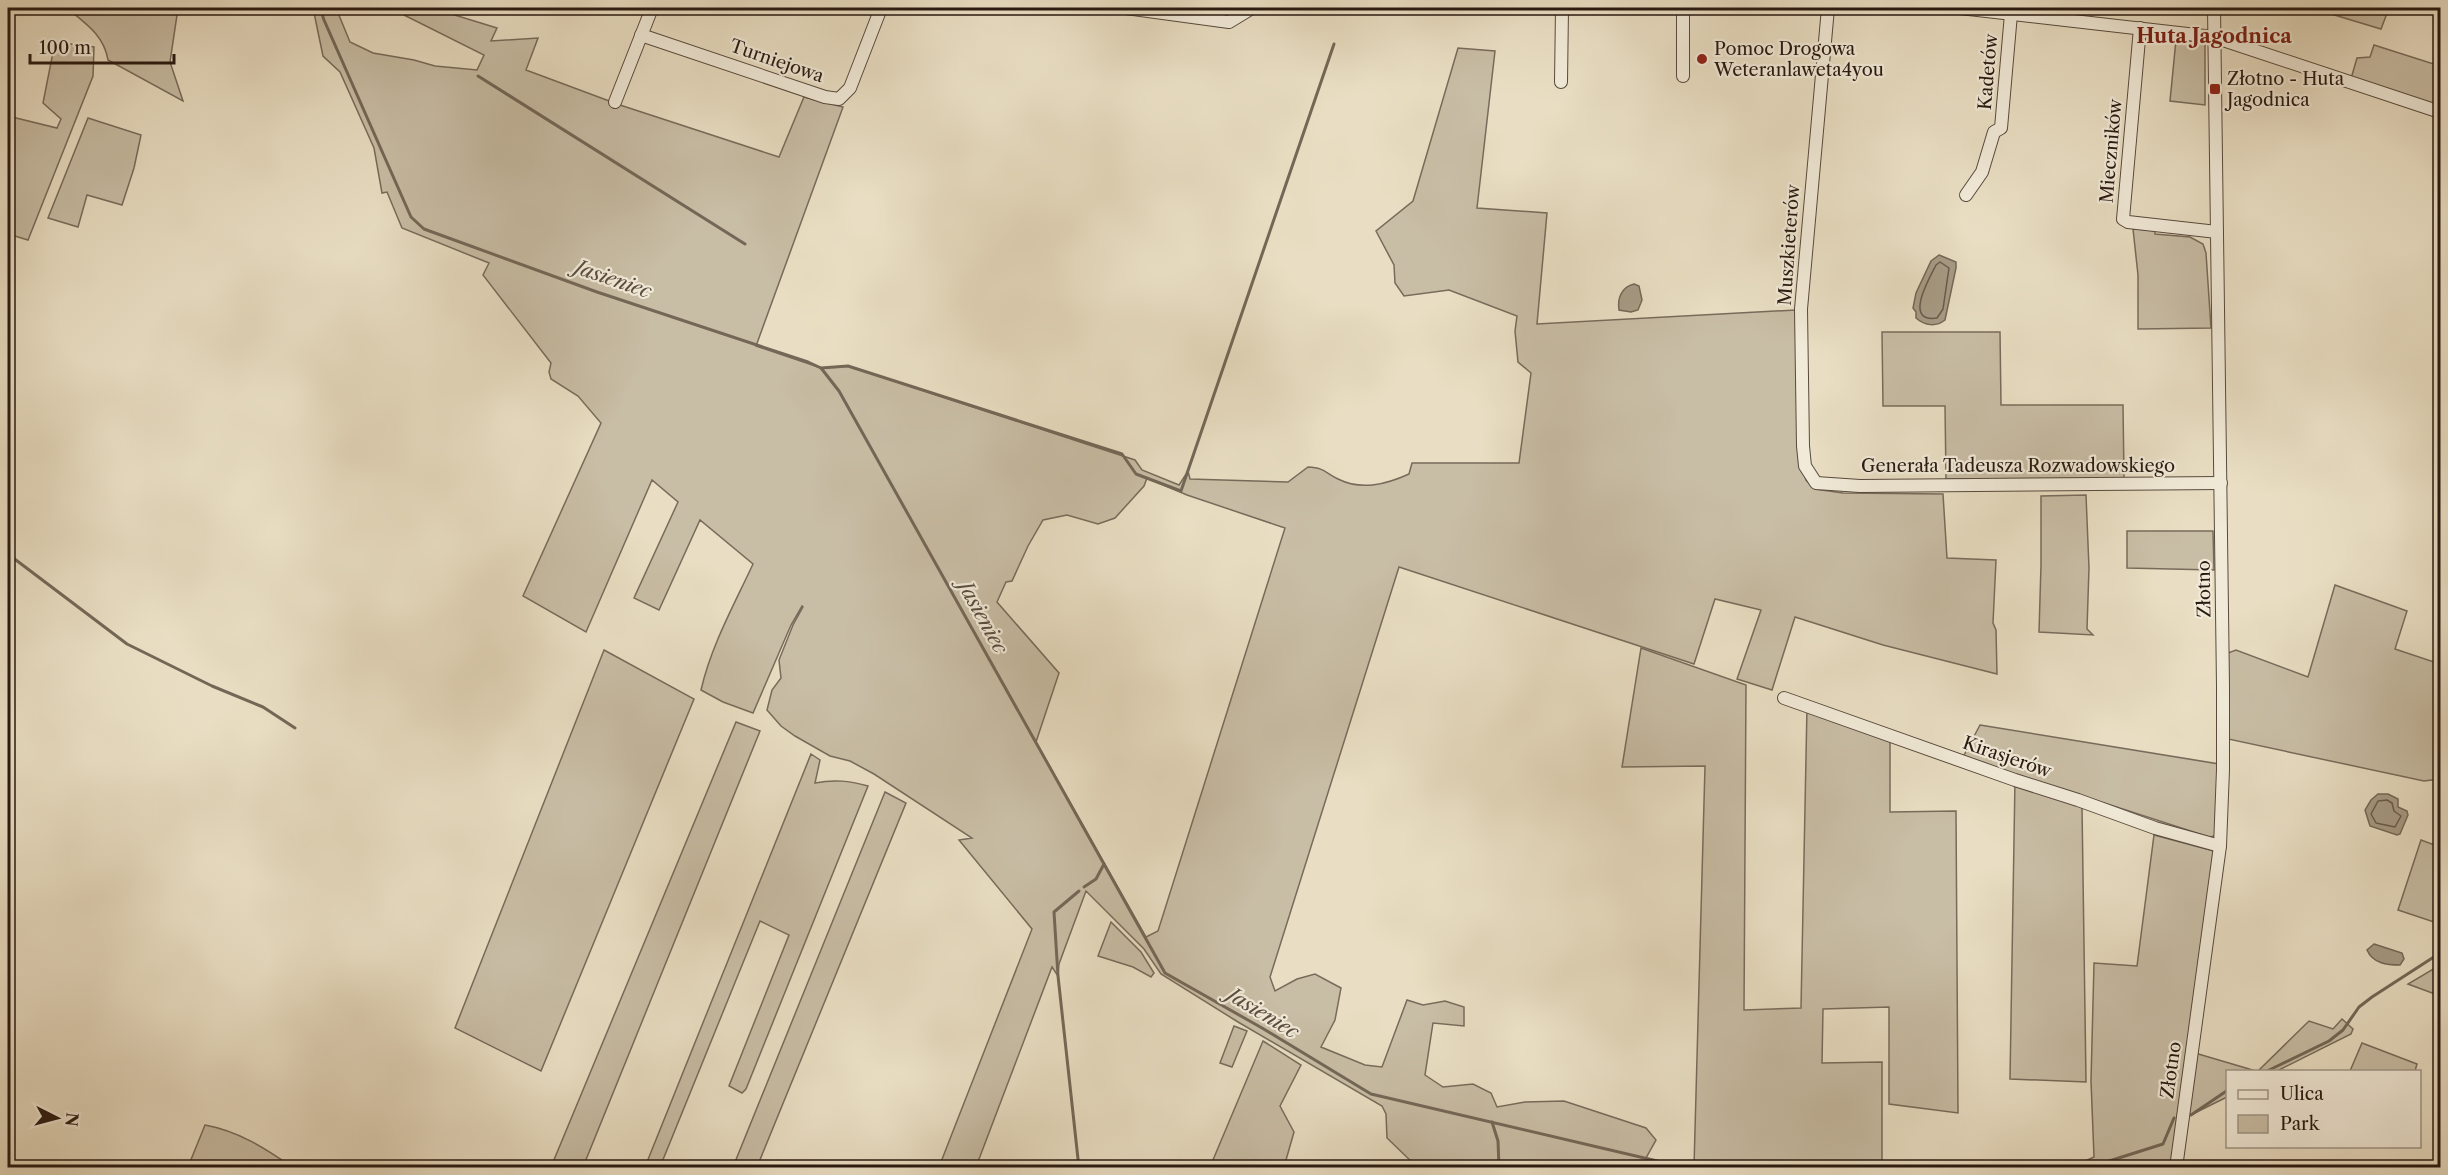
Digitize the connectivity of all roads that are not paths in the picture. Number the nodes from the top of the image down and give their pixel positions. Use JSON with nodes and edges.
{"nodes":[{"id":1,"x":652,"y":8,"type":"edge"},
{"id":2,"x":881,"y":8,"type":"edge"},
{"id":3,"x":1126,"y":8,"type":"edge"},
{"id":4,"x":1252,"y":8,"type":"edge"},
{"id":5,"x":1562,"y":8,"type":"edge"},
{"id":6,"x":1683,"y":8,"type":"edge"},
{"id":7,"x":1828,"y":8,"type":"edge"},
{"id":8,"x":1960,"y":8,"type":"edge"},
{"id":9,"x":2214,"y":8,"type":"edge"},
{"id":10,"x":2011,"y":14,"type":"junction"},
{"id":11,"x":2140,"y":28,"type":"junction"},
{"id":12,"x":641,"y":35,"type":"junction"},
{"id":13,"x":2214,"y":36,"type":"junction"},
{"id":14,"x":1683,"y":76,"type":"dead end"},
{"id":15,"x":1561,"y":82,"type":"dead end"},
{"id":16,"x":615,"y":102,"type":"dead end"},
{"id":17,"x":2440,"y":112,"type":"edge"},
{"id":18,"x":1966,"y":195,"type":"dead end"},
{"id":19,"x":2217,"y":232,"type":"junction"},
{"id":20,"x":1816,"y":483,"type":"joint"},
{"id":21,"x":2221,"y":483,"type":"junction"},
{"id":22,"x":1784,"y":698,"type":"dead end"},
{"id":23,"x":2220,"y":846,"type":"junction"},
{"id":24,"x":2176,"y":1167,"type":"edge"}],
"edges":[{"from":1,"to":12,"type":"street"},
{"from":2,"to":12,"type":"street","name":"Turniejowa"},
{"from":3,"to":4,"type":"street"},
{"from":5,"to":15,"type":"street"},
{"from":6,"to":14,"type":"street"},
{"from":7,"to":20,"type":"street","name":"Muszkieterów"},
{"from":8,"to":10,"type":"street"},
{"from":9,"to":13,"type":"street","name":"Złotno"},
{"from":10,"to":11,"type":"street"},
{"from":10,"to":18,"type":"street","name":"Kadetów"},
{"from":11,"to":13,"type":"street"},
{"from":11,"to":19,"type":"street","name":"Mieczników"},
{"from":12,"to":16,"type":"street"},
{"from":13,"to":17,"type":"street"},
{"from":13,"to":19,"type":"street","name":"Złotno"},
{"from":19,"to":21,"type":"street","name":"Złotno"},
{"from":20,"to":21,"type":"street","name":"Generała Tadeusza Rozwadowskiego"},
{"from":21,"to":23,"type":"street","name":"Złotno"},
{"from":22,"to":23,"type":"street","name":"Kirasjerów"},
{"from":23,"to":24,"type":"street","name":"Złotno"}]}
